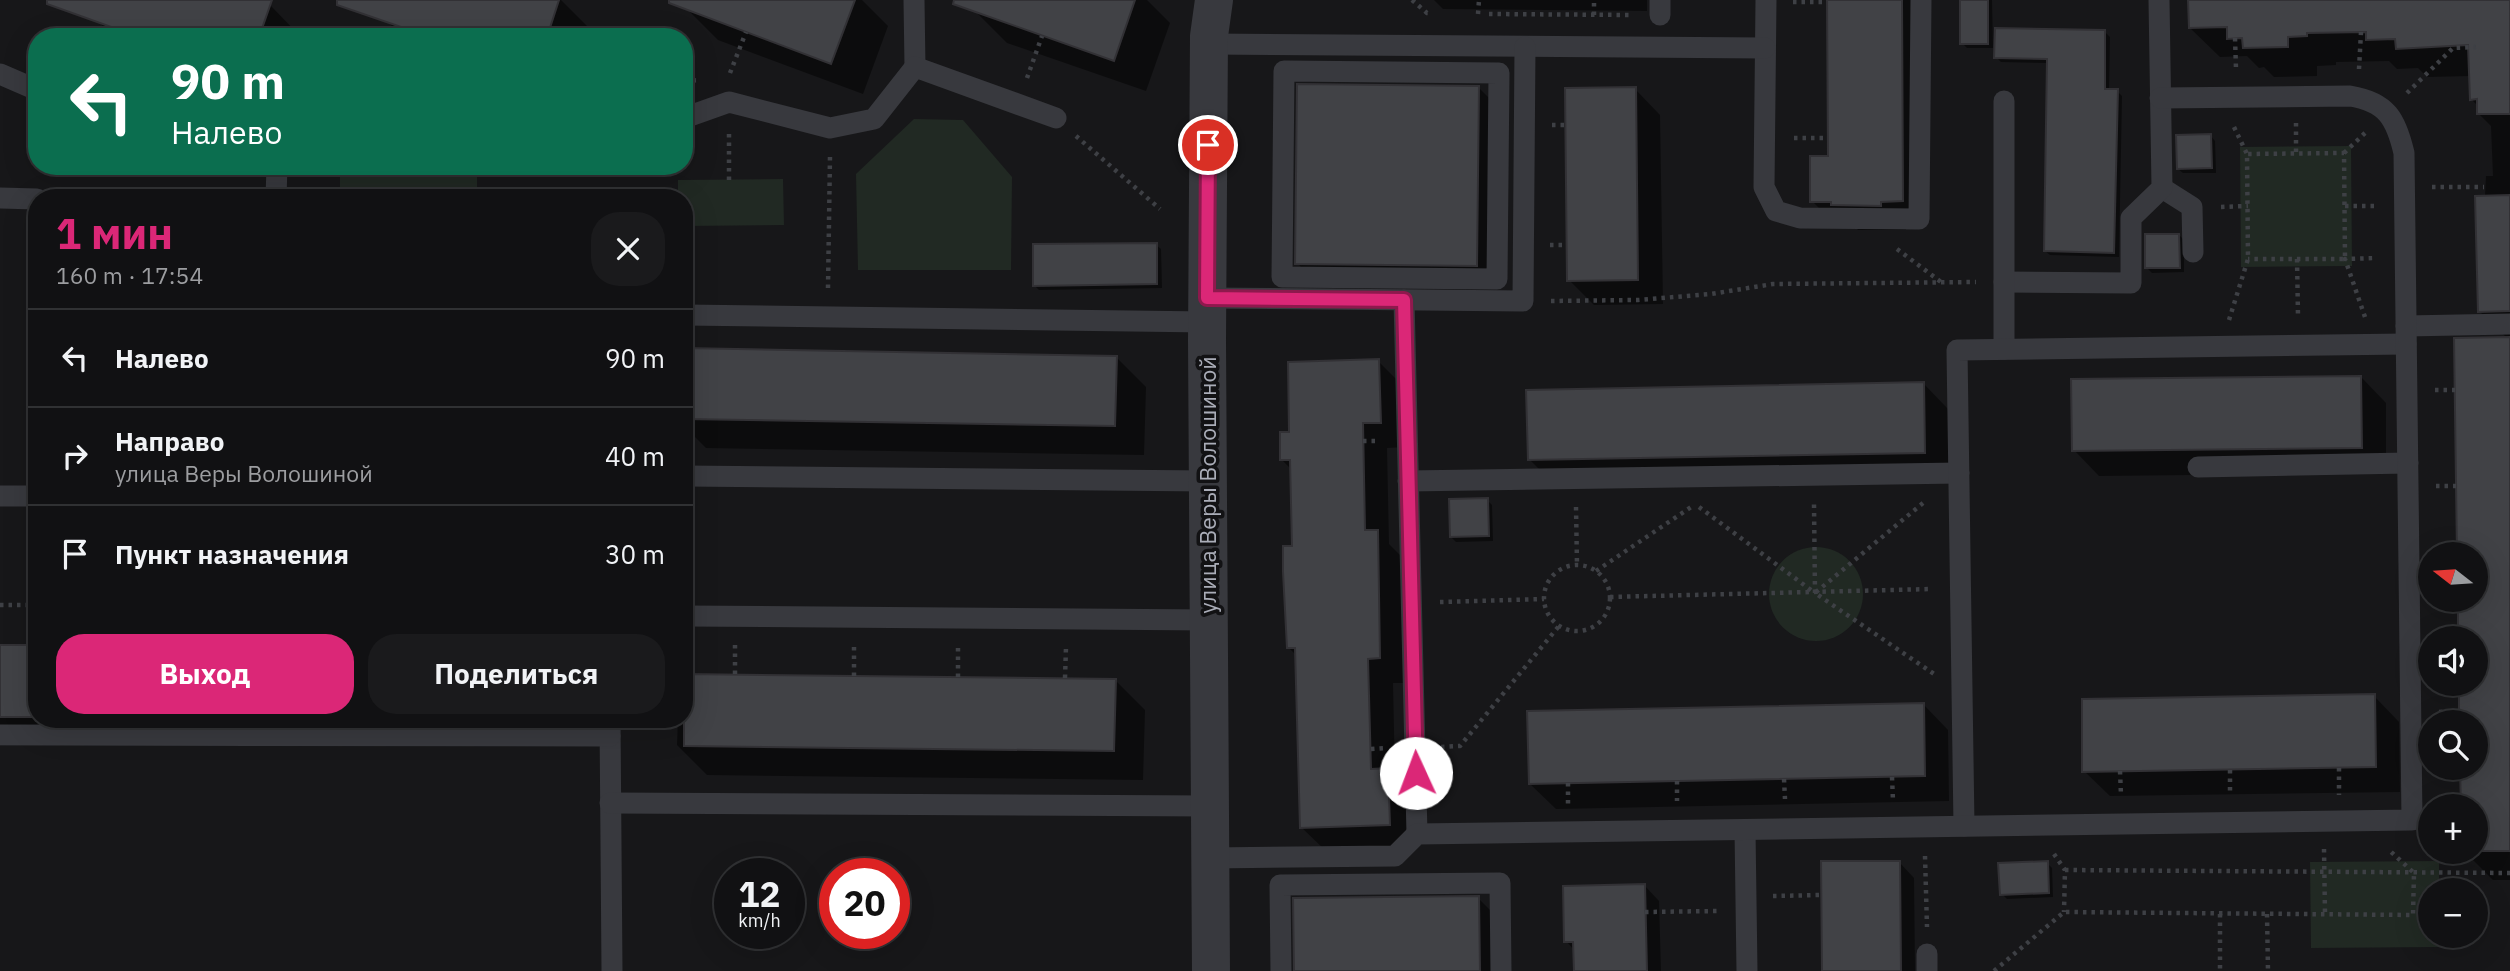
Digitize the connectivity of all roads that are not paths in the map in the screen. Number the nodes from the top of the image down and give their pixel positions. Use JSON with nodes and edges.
{"nodes":[{"id":1,"x":914,"y":0,"type":"edge"},
{"id":2,"x":1214,"y":0,"type":"edge"},
{"id":3,"x":1766,"y":0,"type":"edge"},
{"id":4,"x":1921,"y":0,"type":"edge"},
{"id":5,"x":2159,"y":0,"type":"edge"},
{"id":6,"x":1209,"y":44,"type":"junction"},
{"id":7,"x":1274,"y":44,"type":"junction"},
{"id":8,"x":1525,"y":47,"type":"junction"},
{"id":9,"x":1765,"y":48,"type":"junction"},
{"id":10,"x":915,"y":67,"type":"junction"},
{"id":11,"x":1284,"y":71,"type":"junction"},
{"id":12,"x":0,"y":74,"type":"edge"},
{"id":13,"x":28,"y":86,"type":"edge"},
{"id":14,"x":2160,"y":98,"type":"junction"},
{"id":15,"x":2004,"y":101,"type":"dead end"},
{"id":16,"x":693,"y":115,"type":"edge"},
{"id":17,"x":1056,"y":118,"type":"road end"},
{"id":18,"x":2162,"y":188,"type":"junction"},
{"id":19,"x":0,"y":198,"type":"edge"},
{"id":20,"x":28,"y":199,"type":"edge"},
{"id":21,"x":2193,"y":252,"type":"dead end"},
{"id":22,"x":1282,"y":277,"type":"junction"},
{"id":23,"x":2004,"y":282,"type":"junction"},
{"id":24,"x":1282,"y":299,"type":"junction"},
{"id":25,"x":1404,"y":300,"type":"junction"},
{"id":26,"x":1207,"y":310,"type":"junction"},
{"id":27,"x":693,"y":315,"type":"edge"},
{"id":28,"x":2510,"y":324,"type":"edge"},
{"id":29,"x":2406,"y":335,"type":"junction"},
{"id":30,"x":2004,"y":349,"type":"junction"},
{"id":31,"x":2408,"y":463,"type":"junction"},
{"id":32,"x":2198,"y":467,"type":"dead end"},
{"id":33,"x":1959,"y":473,"type":"junction"},
{"id":34,"x":693,"y":476,"type":"edge"},
{"id":35,"x":1208,"y":481,"type":"junction"},
{"id":36,"x":1408,"y":481,"type":"junction"},
{"id":37,"x":0,"y":496,"type":"edge"},
{"id":38,"x":28,"y":496,"type":"edge"},
{"id":39,"x":2418,"y":574,"type":"edge"},
{"id":40,"x":2419,"y":612,"type":"edge"},
{"id":41,"x":693,"y":616,"type":"edge"},
{"id":42,"x":1209,"y":620,"type":"junction"},
{"id":43,"x":610,"y":728,"type":"edge"},
{"id":44,"x":0,"y":735,"type":"edge"},
{"id":45,"x":610,"y":803,"type":"junction"},
{"id":46,"x":1211,"y":806,"type":"junction"},
{"id":47,"x":1964,"y":826,"type":"junction"},
{"id":48,"x":1745,"y":830,"type":"junction"},
{"id":49,"x":1418,"y":834,"type":"junction"},
{"id":50,"x":1210,"y":858,"type":"junction"},
{"id":51,"x":612,"y":971,"type":"edge"},
{"id":52,"x":1211,"y":971,"type":"edge"},
{"id":53,"x":1280,"y":971,"type":"edge"},
{"id":54,"x":1501,"y":971,"type":"edge"},
{"id":55,"x":1747,"y":971,"type":"edge"}],
"edges":[{"from":1,"to":10,"type":"lane"},
{"from":2,"to":6,"type":"street","name":"улица Веры Волошиной"},
{"from":3,"to":9,"type":"lane"},
{"from":4,"to":9,"type":"lane"},
{"from":5,"to":14,"type":"lane"},
{"from":6,"to":7,"type":"lane"},
{"from":6,"to":26,"type":"street","name":"улица Веры Волошиной"},
{"from":7,"to":8,"type":"lane"},
{"from":7,"to":11,"type":"lane"},
{"from":8,"to":9,"type":"lane"},
{"from":8,"to":25,"type":"lane"},
{"from":10,"to":16,"type":"lane"},
{"from":10,"to":17,"type":"lane"},
{"from":11,"to":22,"type":"lane"},
{"from":11,"to":22,"type":"lane"},
{"from":12,"to":13,"type":"lane"},
{"from":14,"to":18,"type":"lane"},
{"from":14,"to":29,"type":"lane"},
{"from":15,"to":23,"type":"lane"},
{"from":18,"to":21,"type":"lane"},
{"from":18,"to":23,"type":"lane"},
{"from":19,"to":20,"type":"lane"},
{"from":22,"to":24,"type":"lane"},
{"from":23,"to":30,"type":"lane"},
{"from":24,"to":25,"type":"lane"},
{"from":24,"to":26,"type":"lane"},
{"from":25,"to":36,"type":"lane"},
{"from":26,"to":27,"type":"lane"},
{"from":26,"to":35,"type":"street","name":"улица Веры Волошиной"},
{"from":28,"to":29,"type":"lane"},
{"from":29,"to":30,"type":"lane"},
{"from":29,"to":31,"type":"lane"},
{"from":30,"to":33,"type":"lane"},
{"from":31,"to":32,"type":"lane"},
{"from":31,"to":39,"type":"lane"},
{"from":33,"to":36,"type":"lane"},
{"from":33,"to":47,"type":"lane"},
{"from":34,"to":35,"type":"lane"},
{"from":35,"to":42,"type":"street","name":"улица Веры Волошиной"},
{"from":36,"to":49,"type":"lane"},
{"from":37,"to":38,"type":"lane"},
{"from":40,"to":47,"type":"lane"},
{"from":41,"to":42,"type":"lane"},
{"from":42,"to":46,"type":"street","name":"улица Веры Волошиной"},
{"from":43,"to":44,"type":"lane"},
{"from":43,"to":45,"type":"lane"},
{"from":45,"to":46,"type":"lane"},
{"from":45,"to":51,"type":"lane"},
{"from":46,"to":50,"type":"street","name":"улица Веры Волошиной"},
{"from":47,"to":48,"type":"lane"},
{"from":48,"to":49,"type":"lane"},
{"from":48,"to":55,"type":"lane"},
{"from":49,"to":50,"type":"lane"},
{"from":50,"to":52,"type":"street","name":"улица Веры Волошиной"},
{"from":53,"to":54,"type":"lane"}]}
